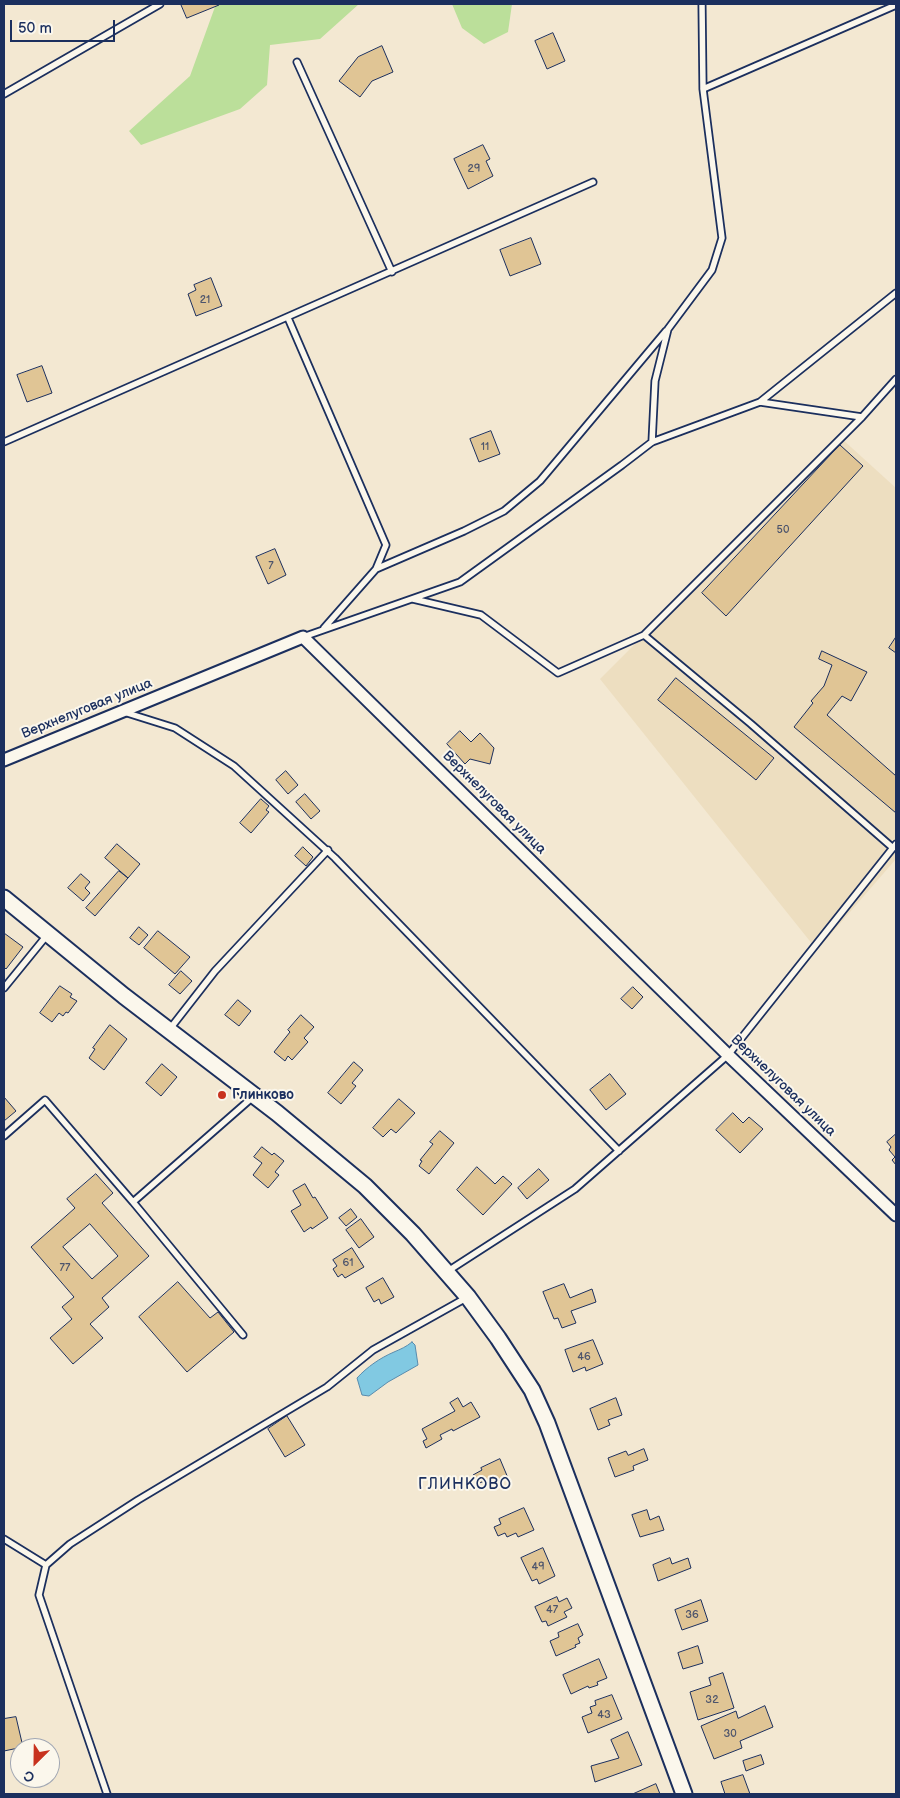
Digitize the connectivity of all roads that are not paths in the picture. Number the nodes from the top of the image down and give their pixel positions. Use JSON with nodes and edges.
{"nodes":[{"id":1,"x":160,"y":4,"type":"edge"},
{"id":2,"x":702,"y":4,"type":"edge"},
{"id":3,"x":896,"y":5,"type":"edge"},
{"id":4,"x":297,"y":62,"type":"dead end"},
{"id":5,"x":703,"y":89,"type":"junction"},
{"id":6,"x":4,"y":94,"type":"edge"},
{"id":7,"x":593,"y":182,"type":"dead end"},
{"id":8,"x":392,"y":272,"type":"junction"},
{"id":9,"x":896,"y":293,"type":"edge"},
{"id":10,"x":288,"y":318,"type":"junction"},
{"id":11,"x":668,"y":328,"type":"junction"},
{"id":12,"x":896,"y":379,"type":"edge"},
{"id":13,"x":760,"y":402,"type":"junction"},
{"id":14,"x":862,"y":417,"type":"junction"},
{"id":15,"x":4,"y":442,"type":"edge"},
{"id":16,"x":652,"y":442,"type":"junction"},
{"id":17,"x":376,"y":569,"type":"junction"},
{"id":18,"x":412,"y":599,"type":"junction"},
{"id":19,"x":322,"y":630,"type":"junction"},
{"id":20,"x":644,"y":635,"type":"junction"},
{"id":21,"x":304,"y":637,"type":"junction"},
{"id":22,"x":121,"y":711,"type":"junction"},
{"id":23,"x":4,"y":760,"type":"edge"},
{"id":24,"x":895,"y":846,"type":"edge"},
{"id":25,"x":328,"y":850,"type":"junction"},
{"id":26,"x":4,"y":898,"type":"edge"},
{"id":27,"x":48,"y":934,"type":"junction"},
{"id":28,"x":4,"y":988,"type":"edge"},
{"id":29,"x":169,"y":1030,"type":"junction"},
{"id":30,"x":728,"y":1055,"type":"junction"},
{"id":31,"x":254,"y":1096,"type":"junction"},
{"id":32,"x":4,"y":1136,"type":"edge"},
{"id":33,"x":619,"y":1151,"type":"junction"},
{"id":34,"x":133,"y":1202,"type":"junction"},
{"id":35,"x":896,"y":1215,"type":"edge"},
{"id":36,"x":446,"y":1272,"type":"junction"},
{"id":37,"x":468,"y":1297,"type":"junction"},
{"id":38,"x":243,"y":1335,"type":"dead end"},
{"id":39,"x":4,"y":1539,"type":"edge"},
{"id":40,"x":46,"y":1565,"type":"junction"},
{"id":41,"x":107,"y":1794,"type":"edge"},
{"id":42,"x":684,"y":1794,"type":"edge"}],
"edges":[{"from":1,"to":6,"type":"lane"},
{"from":2,"to":5,"type":"lane"},
{"from":3,"to":5,"type":"lane"},
{"from":4,"to":8,"type":"lane"},
{"from":5,"to":11,"type":"lane"},
{"from":7,"to":8,"type":"lane"},
{"from":8,"to":10,"type":"lane"},
{"from":9,"to":13,"type":"lane"},
{"from":10,"to":15,"type":"lane"},
{"from":10,"to":17,"type":"lane"},
{"from":11,"to":16,"type":"lane"},
{"from":11,"to":17,"type":"lane"},
{"from":12,"to":14,"type":"lane"},
{"from":13,"to":14,"type":"lane"},
{"from":13,"to":16,"type":"lane"},
{"from":14,"to":20,"type":"lane"},
{"from":16,"to":18,"type":"lane"},
{"from":17,"to":19,"type":"lane"},
{"from":18,"to":19,"type":"lane"},
{"from":18,"to":20,"type":"lane"},
{"from":19,"to":21,"type":"lane"},
{"from":20,"to":24,"type":"lane"},
{"from":21,"to":22,"type":"street","name":"Верхнелуговая улица"},
{"from":21,"to":30,"type":"street","name":"Верхнелуговая улица"},
{"from":22,"to":23,"type":"street","name":"Верхнелуговая улица"},
{"from":22,"to":25,"type":"lane"},
{"from":24,"to":30,"type":"lane"},
{"from":25,"to":29,"type":"lane"},
{"from":25,"to":33,"type":"lane"},
{"from":26,"to":27,"type":"main road"},
{"from":27,"to":28,"type":"lane"},
{"from":27,"to":29,"type":"main road"},
{"from":29,"to":31,"type":"main road"},
{"from":30,"to":33,"type":"lane"},
{"from":30,"to":35,"type":"street","name":"Верхнелуговая улица"},
{"from":31,"to":34,"type":"lane"},
{"from":31,"to":36,"type":"main road"},
{"from":32,"to":34,"type":"lane"},
{"from":33,"to":36,"type":"lane"},
{"from":34,"to":38,"type":"lane"},
{"from":36,"to":37,"type":"main road"},
{"from":37,"to":40,"type":"lane"},
{"from":37,"to":42,"type":"main road"},
{"from":39,"to":40,"type":"lane"},
{"from":40,"to":41,"type":"lane"}]}
